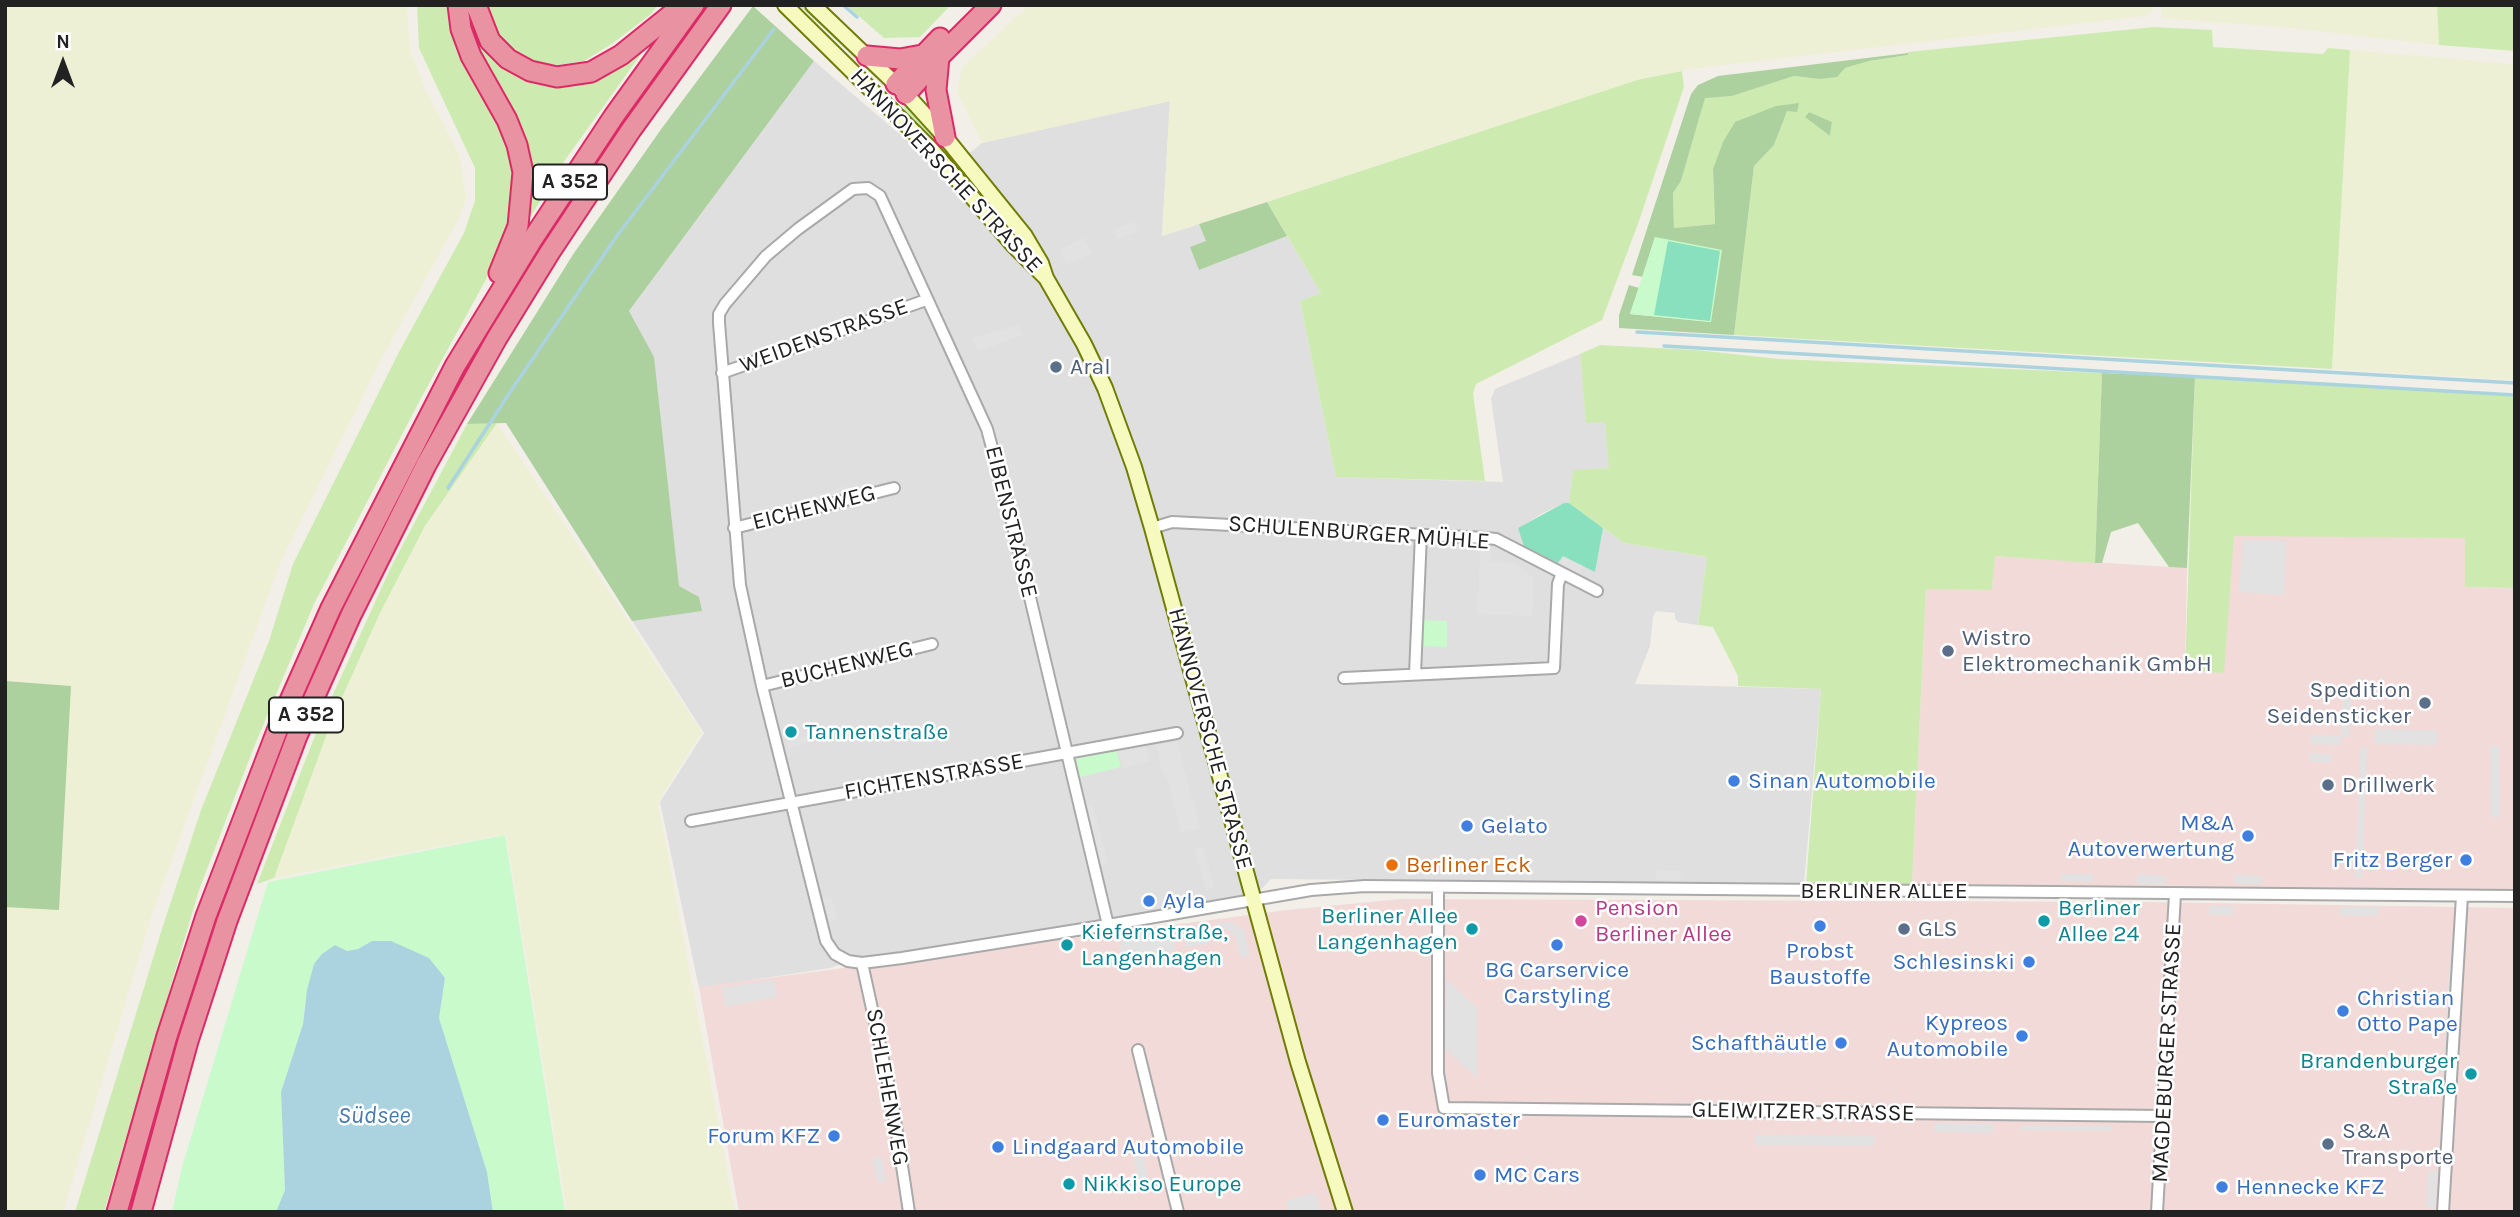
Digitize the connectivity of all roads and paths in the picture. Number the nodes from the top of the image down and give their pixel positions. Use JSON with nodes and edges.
{"nodes":[{"id":1,"x":458,"y":5,"type":"edge"},
{"id":2,"x":475,"y":5,"type":"edge"},
{"id":3,"x":683,"y":5,"type":"edge"},
{"id":4,"x":694,"y":5,"type":"edge"},
{"id":5,"x":721,"y":5,"type":"edge"},
{"id":6,"x":785,"y":5,"type":"edge"},
{"id":7,"x":813,"y":5,"type":"edge"},
{"id":8,"x":973,"y":5,"type":"edge"},
{"id":9,"x":990,"y":5,"type":"edge"},
{"id":10,"x":867,"y":56,"type":"junction"},
{"id":11,"x":931,"y":56,"type":"junction"},
{"id":12,"x":901,"y":89,"type":"junction"},
{"id":13,"x":886,"y":104,"type":"junction"},
{"id":14,"x":946,"y":136,"type":"junction"},
{"id":15,"x":1046,"y":278,"type":"junction"},
{"id":16,"x":926,"y":300,"type":"junction"},
{"id":17,"x":455,"y":366,"type":"junction"},
{"id":18,"x":722,"y":373,"type":"junction"},
{"id":19,"x":894,"y":488,"type":"dead end"},
{"id":20,"x":734,"y":528,"type":"junction"},
{"id":21,"x":1152,"y":528,"type":"junction"},
{"id":22,"x":1421,"y":534,"type":"junction"},
{"id":23,"x":1562,"y":573,"type":"junction"},
{"id":24,"x":1597,"y":591,"type":"dead end"},
{"id":25,"x":932,"y":644,"type":"dead end"},
{"id":26,"x":1415,"y":674,"type":"junction"},
{"id":27,"x":1344,"y":678,"type":"dead end"},
{"id":28,"x":762,"y":686,"type":"junction"},
{"id":29,"x":1177,"y":733,"type":"dead end"},
{"id":30,"x":1067,"y":753,"type":"junction"},
{"id":31,"x":790,"y":801,"type":"junction"},
{"id":32,"x":691,"y":821,"type":"dead end"},
{"id":33,"x":1438,"y":887,"type":"junction"},
{"id":34,"x":2175,"y":894,"type":"junction"},
{"id":35,"x":2462,"y":896,"type":"junction"},
{"id":36,"x":2515,"y":897,"type":"edge"},
{"id":37,"x":1254,"y":901,"type":"junction"},
{"id":38,"x":1108,"y":925,"type":"junction"},
{"id":39,"x":862,"y":963,"type":"junction"},
{"id":40,"x":1138,"y":1050,"type":"dead end"},
{"id":41,"x":2163,"y":1116,"type":"junction"},
{"id":42,"x":117,"y":1212,"type":"edge"},
{"id":43,"x":141,"y":1212,"type":"edge"},
{"id":44,"x":909,"y":1212,"type":"edge"},
{"id":45,"x":1178,"y":1212,"type":"edge"},
{"id":46,"x":1345,"y":1212,"type":"edge"},
{"id":47,"x":2157,"y":1212,"type":"edge"},
{"id":48,"x":2443,"y":1212,"type":"edge"}],
"edges":[{"from":1,"to":17,"type":"highway"},
{"from":2,"to":3,"type":"highway"},
{"from":4,"to":17,"type":"highway","number":"A 352"},
{"from":5,"to":43,"type":"highway","number":"A 352"},
{"from":6,"to":13,"type":"main road","name":"HANNOVERSCHE STRASSE"},
{"from":7,"to":10,"type":"main road","name":"HANNOVERSCHE STRASSE"},
{"from":8,"to":11,"type":"highway"},
{"from":9,"to":11,"type":"highway"},
{"from":10,"to":11,"type":"highway"},
{"from":10,"to":12,"type":"main road","name":"HANNOVERSCHE STRASSE"},
{"from":11,"to":12,"type":"highway"},
{"from":11,"to":14,"type":"highway"},
{"from":12,"to":13,"type":"main road"},
{"from":12,"to":14,"type":"main road","name":"HANNOVERSCHE STRASSE"},
{"from":13,"to":15,"type":"main road","name":"HANNOVERSCHE STRASSE"},
{"from":14,"to":15,"type":"main road","name":"HANNOVERSCHE STRASSE"},
{"from":15,"to":21,"type":"main road","name":"HANNOVERSCHE STRASSE"},
{"from":16,"to":18,"type":"street","name":"WEIDENSTRASSE"},
{"from":16,"to":18,"type":"street","name":"EIBENSTRASSE"},
{"from":16,"to":30,"type":"street","name":"EIBENSTRASSE"},
{"from":17,"to":42,"type":"highway","number":"A 352"},
{"from":18,"to":20,"type":"street"},
{"from":19,"to":20,"type":"street","name":"EICHENWEG"},
{"from":20,"to":28,"type":"street"},
{"from":21,"to":22,"type":"street","name":"SCHULENBURGER MÜHLE"},
{"from":21,"to":37,"type":"main road","name":"HANNOVERSCHE STRASSE"},
{"from":22,"to":23,"type":"street","name":"SCHULENBURGER MÜHLE"},
{"from":22,"to":26,"type":"street"},
{"from":23,"to":24,"type":"street","name":"SCHULENBURGER MÜHLE"},
{"from":23,"to":26,"type":"street"},
{"from":25,"to":28,"type":"street","name":"BUCHENWEG"},
{"from":26,"to":27,"type":"street"},
{"from":28,"to":31,"type":"street"},
{"from":29,"to":30,"type":"street","name":"FICHTENSTRASSE"},
{"from":30,"to":31,"type":"street","name":"FICHTENSTRASSE"},
{"from":30,"to":38,"type":"street","name":"EIBENSTRASSE"},
{"from":31,"to":32,"type":"street","name":"FICHTENSTRASSE"},
{"from":31,"to":39,"type":"street"},
{"from":33,"to":34,"type":"street","name":"BERLINER ALLEE"},
{"from":33,"to":37,"type":"street","name":"BERLINER ALLEE"},
{"from":33,"to":41,"type":"street","name":"GLEIWITZER STRASSE"},
{"from":34,"to":35,"type":"street","name":"BERLINER ALLEE"},
{"from":34,"to":41,"type":"street","name":"MAGDEBURGER STRASSE"},
{"from":35,"to":36,"type":"street","name":"BERLINER ALLEE"},
{"from":35,"to":48,"type":"street"},
{"from":37,"to":38,"type":"street","name":"BERLINER ALLEE"},
{"from":37,"to":46,"type":"main road","name":"HANNOVERSCHE STRASSE"},
{"from":38,"to":39,"type":"street","name":"BERLINER ALLEE"},
{"from":39,"to":44,"type":"street","name":"SCHLEHENWEG"},
{"from":40,"to":45,"type":"street"},
{"from":41,"to":47,"type":"street","name":"MAGDEBURGER STRASSE"}]}
